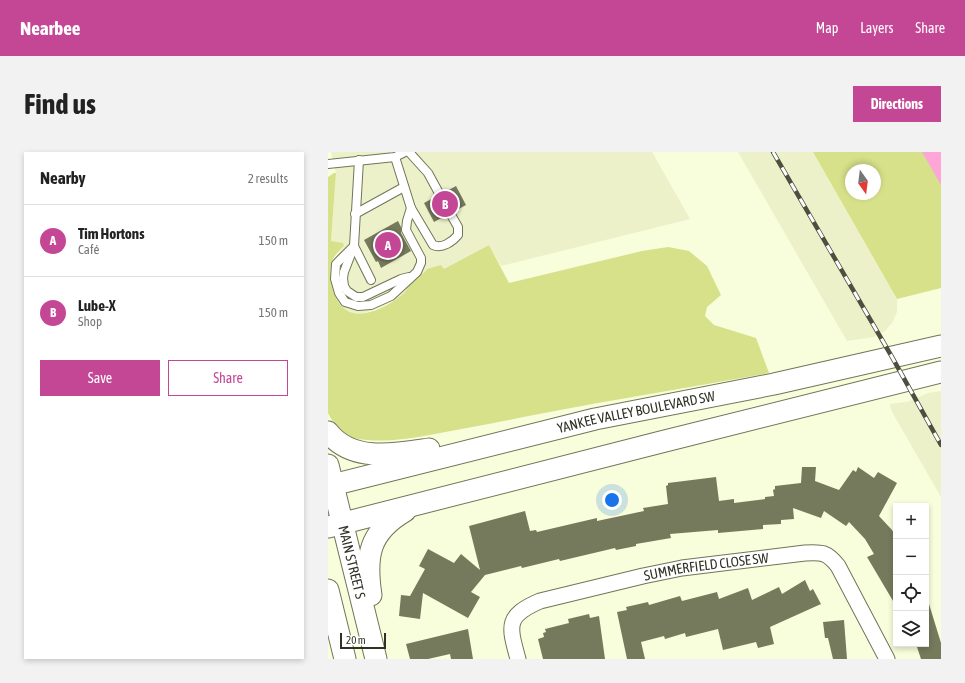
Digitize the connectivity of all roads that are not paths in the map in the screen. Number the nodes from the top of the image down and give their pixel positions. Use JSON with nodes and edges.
{"nodes":[{"id":1,"x":405,"y":152,"type":"edge"},
{"id":2,"x":409,"y":152,"type":"edge"},
{"id":3,"x":395,"y":157,"type":"junction"},
{"id":4,"x":359,"y":160,"type":"junction"},
{"id":5,"x":328,"y":164,"type":"edge"},
{"id":6,"x":404,"y":187,"type":"junction"},
{"id":7,"x":440,"y":195,"type":"dead end"},
{"id":8,"x":411,"y":208,"type":"junction"},
{"id":9,"x":450,"y":213,"type":"dead end"},
{"id":10,"x":355,"y":214,"type":"junction"},
{"id":11,"x":354,"y":246,"type":"junction"},
{"id":12,"x":371,"y":280,"type":"dead end"},
{"id":13,"x":941,"y":346,"type":"edge"},
{"id":14,"x":941,"y":372,"type":"edge"},
{"id":15,"x":595,"y":419,"type":"junction"},
{"id":16,"x":328,"y":432,"type":"edge"},
{"id":17,"x":330,"y":479,"type":"edge"},
{"id":18,"x":414,"y":505,"type":"junction"},
{"id":19,"x":335,"y":525,"type":"edge"},
{"id":20,"x":328,"y":590,"type":"edge"},
{"id":21,"x":331,"y":607,"type":"edge"},
{"id":22,"x":345,"y":659,"type":"edge"},
{"id":23,"x":376,"y":659,"type":"edge"},
{"id":24,"x":379,"y":659,"type":"edge"},
{"id":25,"x":518,"y":659,"type":"edge"},
{"id":26,"x":887,"y":659,"type":"edge"}],
"edges":[{"from":1,"to":3,"type":"lane"},
{"from":2,"to":7,"type":"lane"},
{"from":3,"to":4,"type":"lane"},
{"from":3,"to":6,"type":"lane"},
{"from":4,"to":5,"type":"lane"},
{"from":4,"to":10,"type":"lane"},
{"from":6,"to":8,"type":"lane"},
{"from":6,"to":10,"type":"lane"},
{"from":8,"to":9,"type":"lane"},
{"from":8,"to":11,"type":"lane"},
{"from":10,"to":11,"type":"lane"},
{"from":11,"to":12,"type":"lane"},
{"from":13,"to":15,"type":"main road","name":"YANKEE VALLEY BOULEVARD SW"},
{"from":14,"to":18,"type":"main road"},
{"from":15,"to":16,"type":"main road"},
{"from":15,"to":17,"type":"main road","name":"YANKEE VALLEY BOULEVARD SW"},
{"from":17,"to":19,"type":"main road","name":"MAIN STREET S"},
{"from":18,"to":19,"type":"main road"},
{"from":18,"to":24,"type":"main road"},
{"from":19,"to":23,"type":"main road","name":"MAIN STREET S"},
{"from":20,"to":21,"type":"main road"},
{"from":21,"to":22,"type":"main road"},
{"from":25,"to":26,"type":"street","name":"SUMMERFIELD CLOSE SW"}]}
